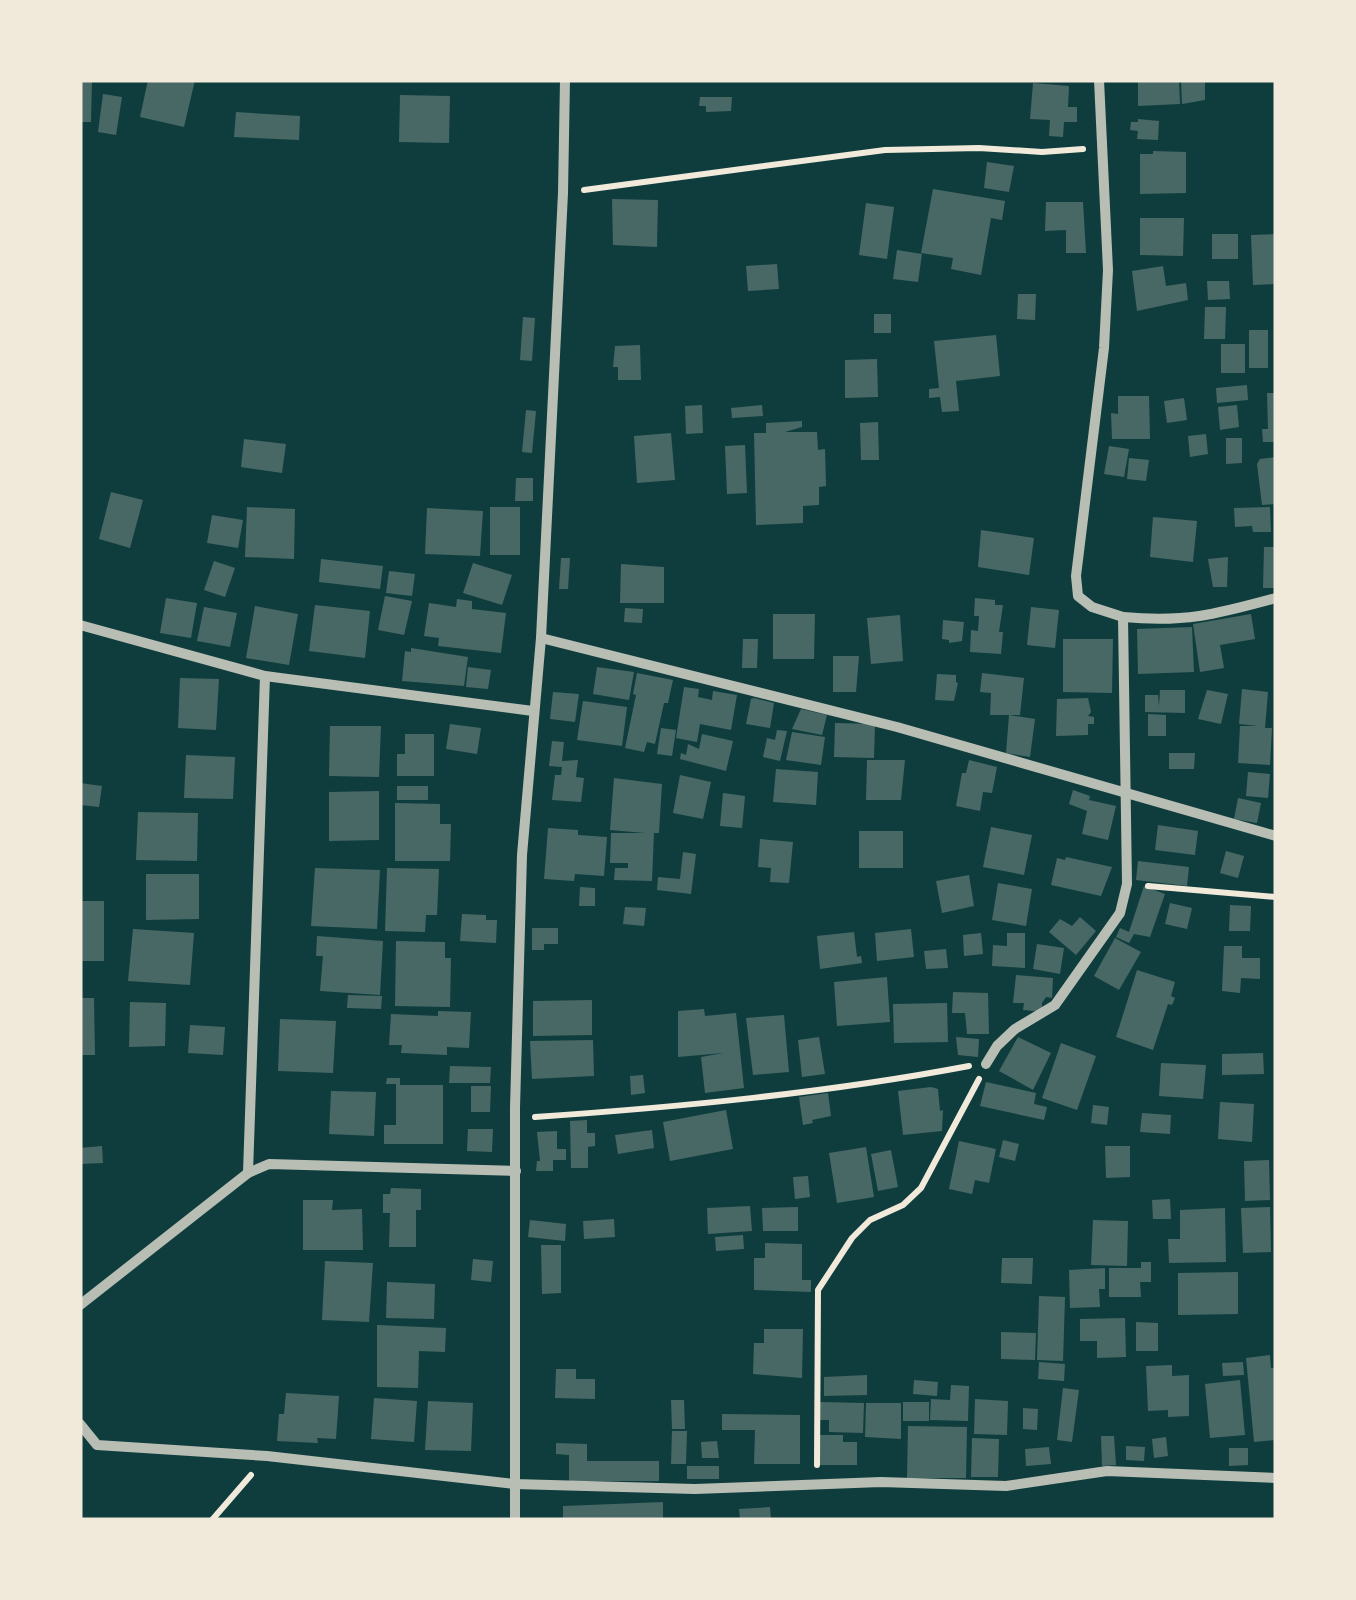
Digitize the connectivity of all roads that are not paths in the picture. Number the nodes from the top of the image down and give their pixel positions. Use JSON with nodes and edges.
{"nodes":[{"id":1,"x":565,"y":80,"type":"edge"},
{"id":2,"x":1099,"y":80,"type":"edge"},
{"id":3,"x":1276,"y":598,"type":"edge"},
{"id":4,"x":1123,"y":618,"type":"junction"},
{"id":5,"x":80,"y":626,"type":"edge"},
{"id":6,"x":541,"y":638,"type":"junction"},
{"id":7,"x":265,"y":676,"type":"junction"},
{"id":8,"x":533,"y":712,"type":"junction"},
{"id":9,"x":1128,"y":795,"type":"junction"},
{"id":10,"x":1276,"y":836,"type":"edge"},
{"id":11,"x":986,"y":1064,"type":"road end"},
{"id":12,"x":516,"y":1171,"type":"junction"},
{"id":13,"x":248,"y":1173,"type":"junction"},
{"id":14,"x":80,"y":1305,"type":"edge"},
{"id":15,"x":80,"y":1424,"type":"edge"},
{"id":16,"x":1276,"y":1478,"type":"edge"},
{"id":17,"x":514,"y":1484,"type":"junction"},
{"id":18,"x":515,"y":1520,"type":"edge"}],
"edges":[{"from":1,"to":6,"type":"street"},
{"from":2,"to":4,"type":"street"},
{"from":3,"to":4,"type":"street"},
{"from":4,"to":9,"type":"street"},
{"from":5,"to":7,"type":"street"},
{"from":6,"to":8,"type":"street"},
{"from":6,"to":9,"type":"street"},
{"from":7,"to":8,"type":"street"},
{"from":7,"to":13,"type":"street"},
{"from":8,"to":12,"type":"street"},
{"from":9,"to":10,"type":"street"},
{"from":9,"to":11,"type":"street"},
{"from":12,"to":13,"type":"street"},
{"from":12,"to":17,"type":"street"},
{"from":13,"to":14,"type":"street"},
{"from":15,"to":17,"type":"street"},
{"from":16,"to":17,"type":"street"},
{"from":17,"to":18,"type":"street"}]}
